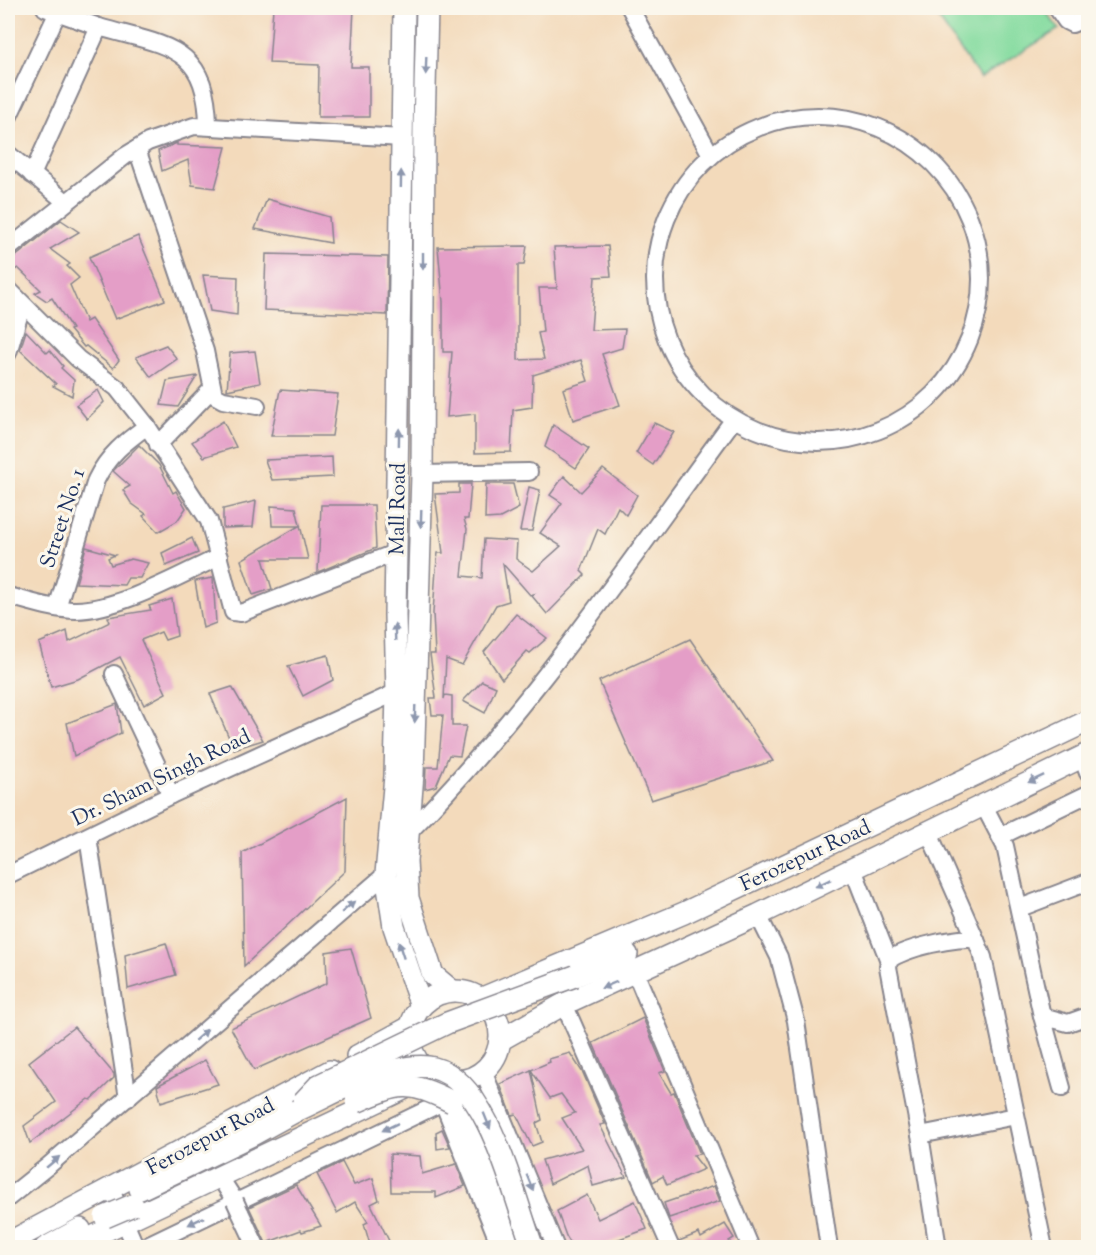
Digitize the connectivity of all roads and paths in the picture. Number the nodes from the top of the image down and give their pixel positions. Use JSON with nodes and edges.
{"nodes":[{"id":1,"x":404,"y":8,"type":"edge"},
{"id":2,"x":427,"y":8,"type":"edge"},
{"id":3,"x":630,"y":8,"type":"edge"},
{"id":4,"x":1057,"y":8,"type":"edge"},
{"id":5,"x":52,"y":10,"type":"edge"},
{"id":6,"x":1089,"y":17,"type":"edge"},
{"id":7,"x":99,"y":27,"type":"junction"},
{"id":8,"x":8,"y":118,"type":"edge"},
{"id":9,"x":208,"y":124,"type":"junction"},
{"id":10,"x":402,"y":138,"type":"junction"},
{"id":11,"x":137,"y":149,"type":"junction"},
{"id":12,"x":8,"y":154,"type":"edge"},
{"id":13,"x":711,"y":155,"type":"junction"},
{"id":14,"x":32,"y":175,"type":"junction"},
{"id":15,"x":66,"y":202,"type":"junction"},
{"id":16,"x":8,"y":249,"type":"edge"},
{"id":17,"x":8,"y":289,"type":"edge"},
{"id":18,"x":22,"y":306,"type":"junction"},
{"id":19,"x":8,"y":353,"type":"edge"},
{"id":20,"x":212,"y":389,"type":"junction"},
{"id":21,"x":257,"y":406,"type":"dead end"},
{"id":22,"x":734,"y":419,"type":"junction"},
{"id":23,"x":147,"y":426,"type":"junction"},
{"id":24,"x":158,"y":445,"type":"junction"},
{"id":25,"x":529,"y":472,"type":"dead end"},
{"id":26,"x":422,"y":474,"type":"junction"},
{"id":27,"x":397,"y":552,"type":"junction"},
{"id":28,"x":219,"y":557,"type":"junction"},
{"id":29,"x":8,"y":596,"type":"edge"},
{"id":30,"x":57,"y":608,"type":"junction"},
{"id":31,"x":114,"y":674,"type":"dead end"},
{"id":32,"x":397,"y":692,"type":"junction"},
{"id":33,"x":1089,"y":721,"type":"edge"},
{"id":34,"x":1089,"y":735,"type":"edge"},
{"id":35,"x":1086,"y":761,"type":"edge"},
{"id":36,"x":1089,"y":794,"type":"edge"},
{"id":37,"x":171,"y":795,"type":"junction"},
{"id":38,"x":984,"y":804,"type":"junction"},
{"id":39,"x":928,"y":831,"type":"junction"},
{"id":40,"x":408,"y":833,"type":"junction"},
{"id":41,"x":1001,"y":836,"type":"junction"},
{"id":42,"x":88,"y":837,"type":"junction"},
{"id":43,"x":853,"y":869,"type":"junction"},
{"id":44,"x":386,"y":874,"type":"junction"},
{"id":45,"x":8,"y":875,"type":"edge"},
{"id":46,"x":1089,"y":882,"type":"edge"},
{"id":47,"x":1020,"y":908,"type":"junction"},
{"id":48,"x":758,"y":915,"type":"junction"},
{"id":49,"x":976,"y":940,"type":"junction"},
{"id":50,"x":889,"y":960,"type":"junction"},
{"id":51,"x":636,"y":974,"type":"junction"},
{"id":52,"x":562,"y":975,"type":"junction"},
{"id":53,"x":451,"y":990,"type":"junction"},
{"id":54,"x":480,"y":999,"type":"junction"},
{"id":55,"x":569,"y":1003,"type":"junction"},
{"id":56,"x":421,"y":1006,"type":"junction"},
{"id":57,"x":1042,"y":1016,"type":"junction"},
{"id":58,"x":1089,"y":1016,"type":"edge"},
{"id":59,"x":410,"y":1027,"type":"junction"},
{"id":60,"x":500,"y":1040,"type":"junction"},
{"id":61,"x":483,"y":1071,"type":"junction"},
{"id":62,"x":441,"y":1076,"type":"junction"},
{"id":63,"x":1062,"y":1088,"type":"dead end"},
{"id":64,"x":128,"y":1098,"type":"junction"},
{"id":65,"x":448,"y":1102,"type":"junction"},
{"id":66,"x":296,"y":1111,"type":"junction"},
{"id":67,"x":1016,"y":1116,"type":"junction"},
{"id":68,"x":920,"y":1135,"type":"junction"},
{"id":69,"x":219,"y":1176,"type":"junction"},
{"id":70,"x":8,"y":1198,"type":"edge"},
{"id":71,"x":117,"y":1205,"type":"junction"},
{"id":72,"x":8,"y":1243,"type":"edge"},
{"id":73,"x":22,"y":1248,"type":"edge"},
{"id":74,"x":45,"y":1248,"type":"edge"},
{"id":75,"x":69,"y":1248,"type":"edge"},
{"id":76,"x":136,"y":1248,"type":"edge"},
{"id":77,"x":141,"y":1248,"type":"edge"},
{"id":78,"x":257,"y":1248,"type":"edge"},
{"id":79,"x":501,"y":1248,"type":"edge"},
{"id":80,"x":517,"y":1248,"type":"edge"},
{"id":81,"x":533,"y":1248,"type":"edge"},
{"id":82,"x":556,"y":1248,"type":"edge"},
{"id":83,"x":671,"y":1248,"type":"edge"},
{"id":84,"x":751,"y":1248,"type":"edge"},
{"id":85,"x":828,"y":1248,"type":"edge"},
{"id":86,"x":938,"y":1248,"type":"edge"},
{"id":87,"x":1044,"y":1248,"type":"edge"}],
"edges":[{"from":1,"to":10,"type":"main road","name":"Mall Road"},
{"from":2,"to":26,"type":"main road","name":"Mall Road","one_way":true},
{"from":3,"to":13,"type":"street"},
{"from":4,"to":6,"type":"street"},
{"from":5,"to":7,"type":"street"},
{"from":5,"to":8,"type":"street"},
{"from":7,"to":9,"type":"street"},
{"from":7,"to":14,"type":"street"},
{"from":9,"to":10,"type":"street"},
{"from":9,"to":11,"type":"street"},
{"from":27,"to":10,"type":"main road","name":"Mall Road","one_way":true},
{"from":11,"to":15,"type":"street"},
{"from":11,"to":20,"type":"street"},
{"from":12,"to":14,"type":"street"},
{"from":13,"to":22,"type":"street"},
{"from":13,"to":22,"type":"street"},
{"from":14,"to":15,"type":"street"},
{"from":15,"to":16,"type":"street"},
{"from":17,"to":18,"type":"street"},
{"from":18,"to":19,"type":"street"},
{"from":18,"to":23,"type":"street"},
{"from":20,"to":21,"type":"street"},
{"from":20,"to":24,"type":"street"},
{"from":22,"to":40,"type":"street"},
{"from":23,"to":24,"type":"street"},
{"from":23,"to":30,"type":"street","name":"Street No. 1"},
{"from":24,"to":28,"type":"street"},
{"from":25,"to":26,"type":"street"},
{"from":26,"to":40,"type":"main road","name":"Mall Road","one_way":true},
{"from":27,"to":28,"type":"street"},
{"from":32,"to":27,"type":"main road","name":"Mall Road","one_way":true},
{"from":28,"to":30,"type":"street"},
{"from":29,"to":30,"type":"street"},
{"from":31,"to":37,"type":"street"},
{"from":32,"to":37,"type":"street","name":"Dr. Sham Singh Road"},
{"from":32,"to":44,"type":"main road","name":"Mall Road"},
{"from":33,"to":52,"type":"main road","name":"Ferozepur Road"},
{"from":34,"to":52,"type":"main road"},
{"from":35,"to":38,"type":"main road","one_way":true},
{"from":36,"to":41,"type":"street"},
{"from":37,"to":42,"type":"street","name":"Dr. Sham Singh Road"},
{"from":38,"to":39,"type":"main road"},
{"from":38,"to":41,"type":"street"},
{"from":39,"to":43,"type":"main road"},
{"from":39,"to":49,"type":"street"},
{"from":40,"to":53,"type":"main road","name":"Mall Road"},
{"from":41,"to":47,"type":"street"},
{"from":42,"to":45,"type":"street","name":"Dr. Sham Singh Road"},
{"from":42,"to":64,"type":"street"},
{"from":43,"to":48,"type":"main road","one_way":true},
{"from":43,"to":50,"type":"street"},
{"from":56,"to":44,"type":"main road","name":"Mall Road","one_way":true},
{"from":64,"to":44,"type":"street","one_way":true},
{"from":46,"to":47,"type":"street"},
{"from":47,"to":57,"type":"street"},
{"from":48,"to":51,"type":"main road"},
{"from":48,"to":85,"type":"street"},
{"from":49,"to":50,"type":"street"},
{"from":49,"to":67,"type":"street"},
{"from":50,"to":68,"type":"street"},
{"from":51,"to":55,"type":"main road","one_way":true},
{"from":51,"to":84,"type":"street"},
{"from":52,"to":54,"type":"main road","name":"Ferozepur Road"},
{"from":52,"to":55,"type":"main road"},
{"from":52,"to":66,"type":"main road","bridge":true},
{"from":53,"to":54,"type":"main road"},
{"from":53,"to":56,"type":"main road"},
{"from":54,"to":60,"type":"main road"},
{"from":55,"to":60,"type":"main road"},
{"from":55,"to":83,"type":"street"},
{"from":56,"to":59,"type":"main road"},
{"from":57,"to":58,"type":"street"},
{"from":57,"to":63,"type":"street"},
{"from":59,"to":62,"type":"main road"},
{"from":59,"to":71,"type":"main road","name":"Ferozepur Road"},
{"from":60,"to":61,"type":"main road"},
{"from":61,"to":62,"type":"main road"},
{"from":61,"to":82,"type":"street","one_way":true},
{"from":62,"to":65,"type":"street"},
{"from":62,"to":66,"type":"main road","bridge":true},
{"from":62,"to":69,"type":"main road","name":"Ferozepur Road"},
{"from":62,"to":81,"type":"main road","one_way":true,"bridge":true},
{"from":70,"to":64,"type":"street","one_way":true},
{"from":65,"to":71,"type":"main road","bridge":true},
{"from":65,"to":77,"type":"street","one_way":true},
{"from":65,"to":79,"type":"street"},
{"from":65,"to":80,"type":"main road"},
{"from":66,"to":71,"type":"main road"},
{"from":67,"to":68,"type":"street"},
{"from":67,"to":87,"type":"street"},
{"from":68,"to":86,"type":"street"},
{"from":69,"to":71,"type":"main road","name":"Ferozepur Road"},
{"from":69,"to":78,"type":"street"},
{"from":71,"to":72,"type":"main road","name":"Ferozepur Road"},
{"from":71,"to":73,"type":"main road"},
{"from":71,"to":74,"type":"main road"},
{"from":71,"to":75,"type":"main road","name":"Ferozepur Road"},
{"from":71,"to":76,"type":"street"}]}
